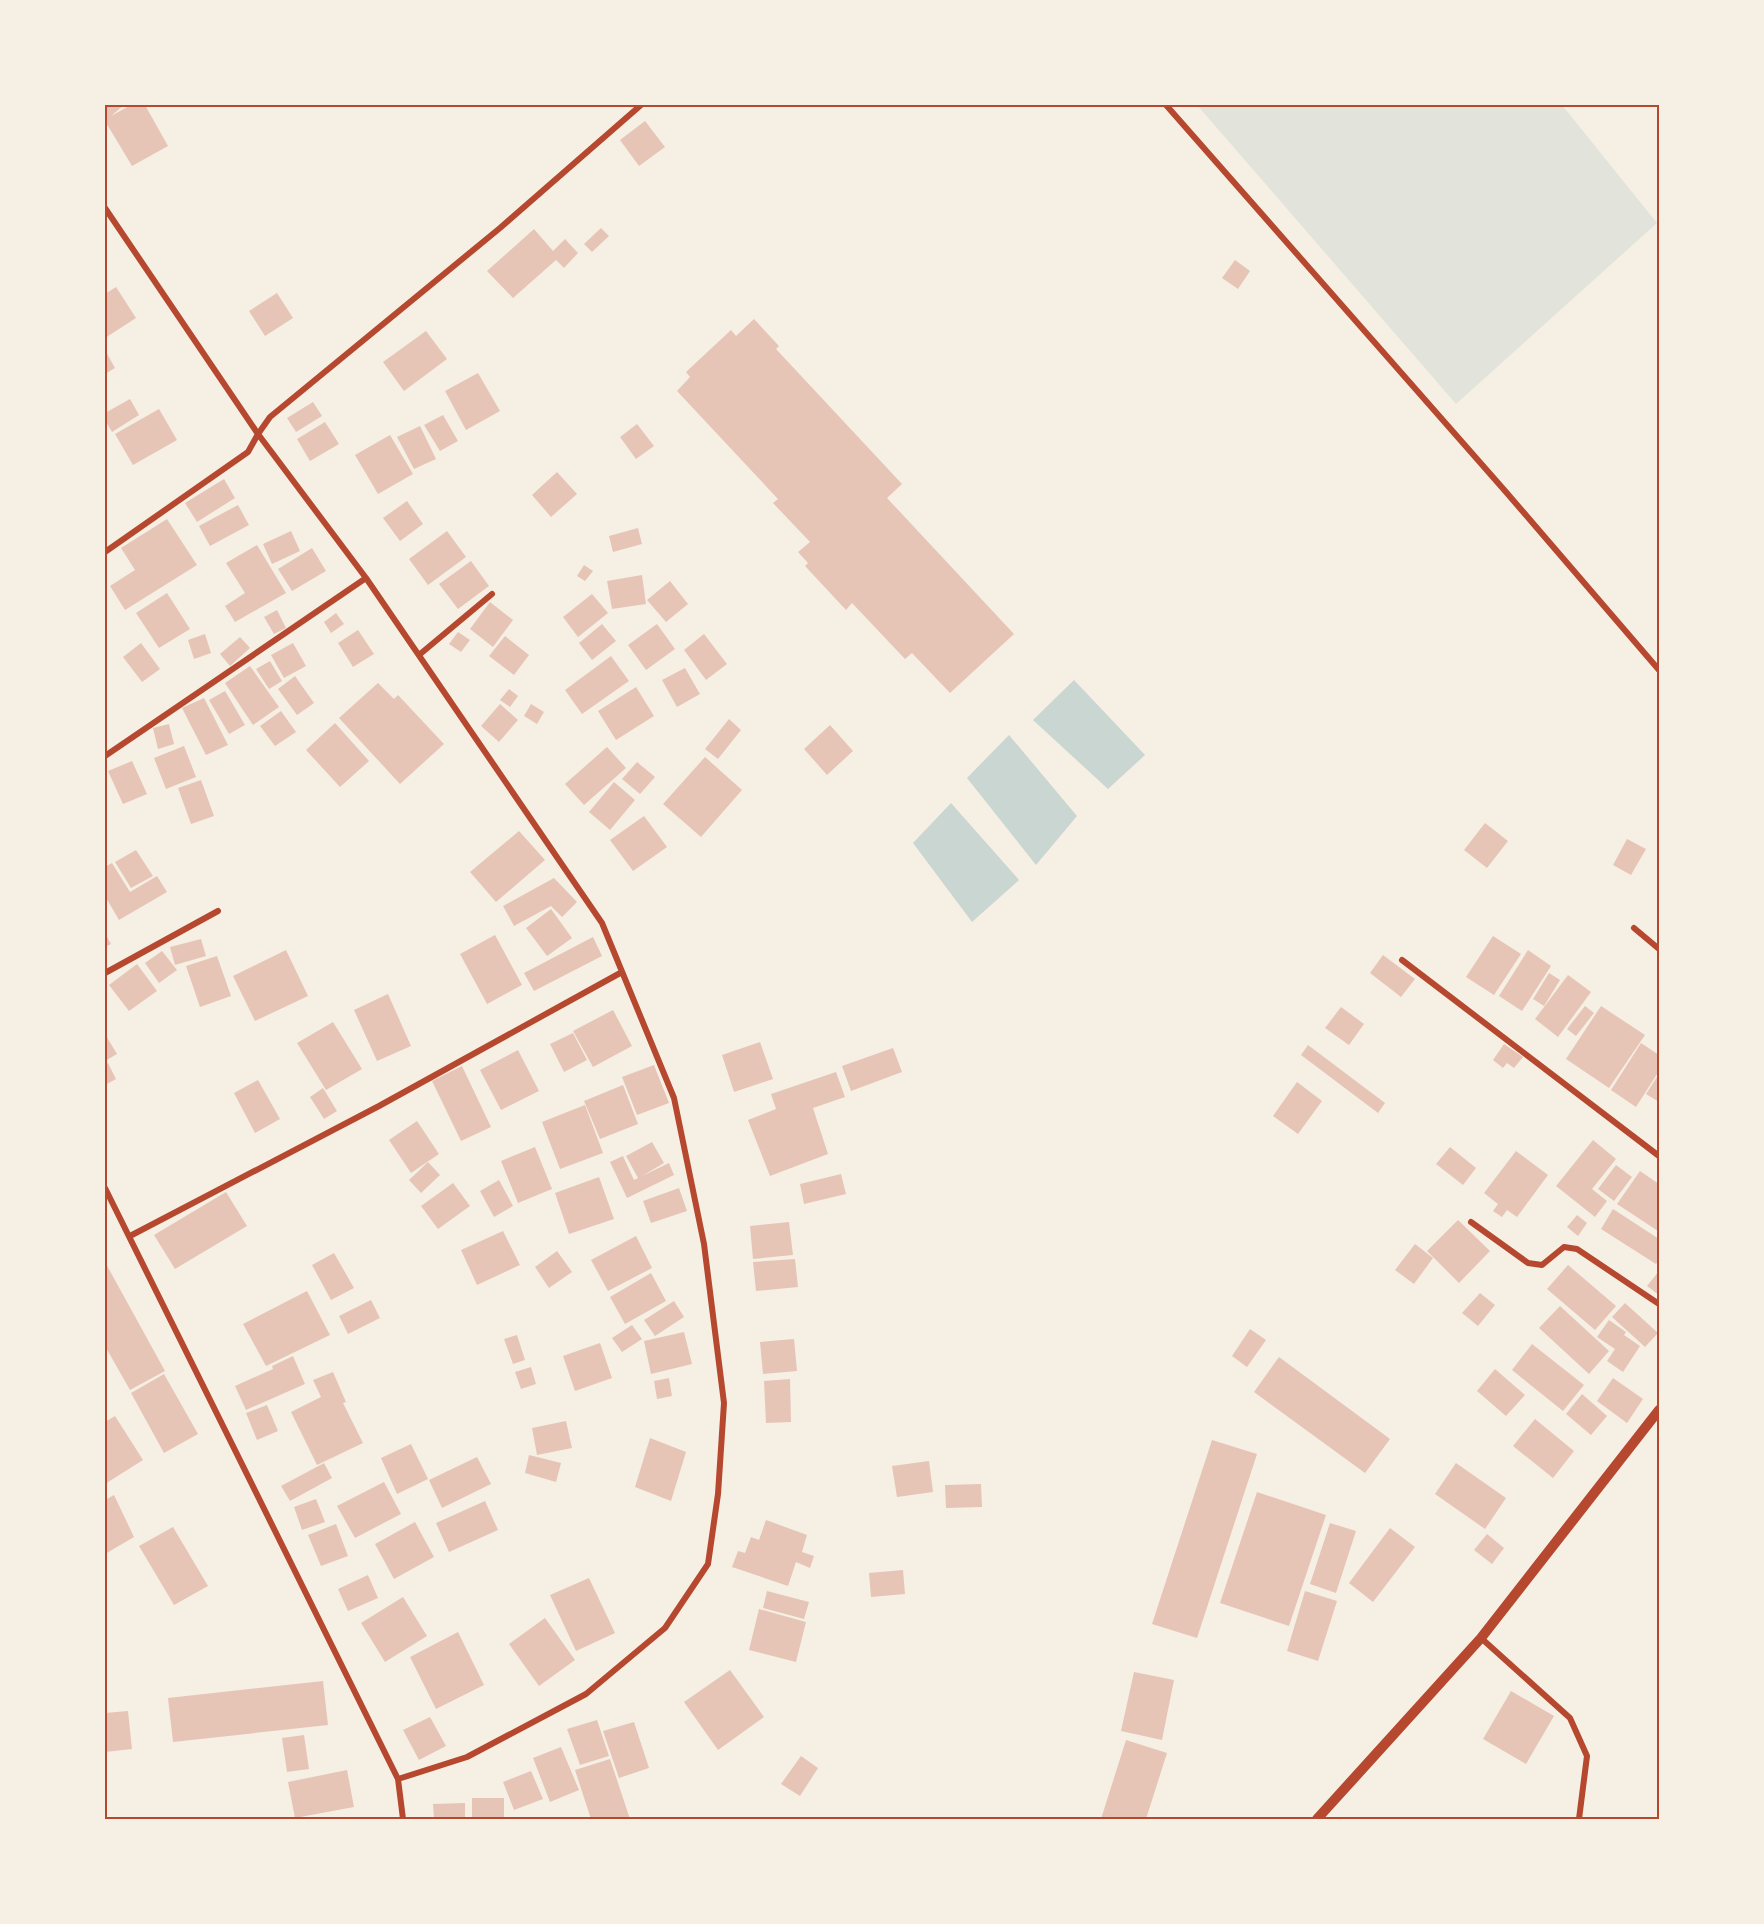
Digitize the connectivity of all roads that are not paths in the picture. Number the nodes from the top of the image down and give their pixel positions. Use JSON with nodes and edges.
{"nodes":[{"id":1,"x":641,"y":105,"type":"edge"},
{"id":2,"x":1166,"y":105,"type":"edge"},
{"id":3,"x":105,"y":208,"type":"edge"},
{"id":4,"x":258,"y":434,"type":"junction"},
{"id":5,"x":105,"y":552,"type":"edge"},
{"id":6,"x":366,"y":578,"type":"junction"},
{"id":7,"x":492,"y":594,"type":"dead end"},
{"id":8,"x":419,"y":656,"type":"junction"},
{"id":9,"x":1659,"y":670,"type":"edge"},
{"id":10,"x":105,"y":756,"type":"edge"},
{"id":11,"x":218,"y":911,"type":"dead end"},
{"id":12,"x":1634,"y":928,"type":"dead end"},
{"id":13,"x":1659,"y":949,"type":"edge"},
{"id":14,"x":1402,"y":960,"type":"dead end"},
{"id":15,"x":622,"y":972,"type":"junction"},
{"id":16,"x":105,"y":974,"type":"edge"},
{"id":17,"x":1659,"y":1156,"type":"edge"},
{"id":18,"x":105,"y":1188,"type":"edge"},
{"id":19,"x":1471,"y":1222,"type":"dead end"},
{"id":20,"x":130,"y":1236,"type":"junction"},
{"id":21,"x":1659,"y":1304,"type":"edge"},
{"id":22,"x":1659,"y":1410,"type":"edge"},
{"id":23,"x":1481,"y":1638,"type":"junction"},
{"id":24,"x":398,"y":1779,"type":"junction"},
{"id":25,"x":403,"y":1819,"type":"edge"},
{"id":26,"x":1317,"y":1819,"type":"edge"},
{"id":27,"x":1579,"y":1819,"type":"edge"}],
"edges":[{"from":1,"to":4,"type":"street"},
{"from":2,"to":9,"type":"street"},
{"from":3,"to":4,"type":"street"},
{"from":4,"to":5,"type":"street"},
{"from":4,"to":6,"type":"street"},
{"from":6,"to":8,"type":"street"},
{"from":6,"to":10,"type":"street"},
{"from":7,"to":8,"type":"street"},
{"from":8,"to":15,"type":"street"},
{"from":11,"to":16,"type":"street"},
{"from":12,"to":13,"type":"street"},
{"from":14,"to":17,"type":"street"},
{"from":15,"to":20,"type":"street"},
{"from":15,"to":24,"type":"street"},
{"from":18,"to":20,"type":"street"},
{"from":19,"to":21,"type":"street"},
{"from":20,"to":24,"type":"street"},
{"from":22,"to":23,"type":"street"},
{"from":23,"to":26,"type":"street"},
{"from":23,"to":27,"type":"street"},
{"from":24,"to":25,"type":"street"}]}
